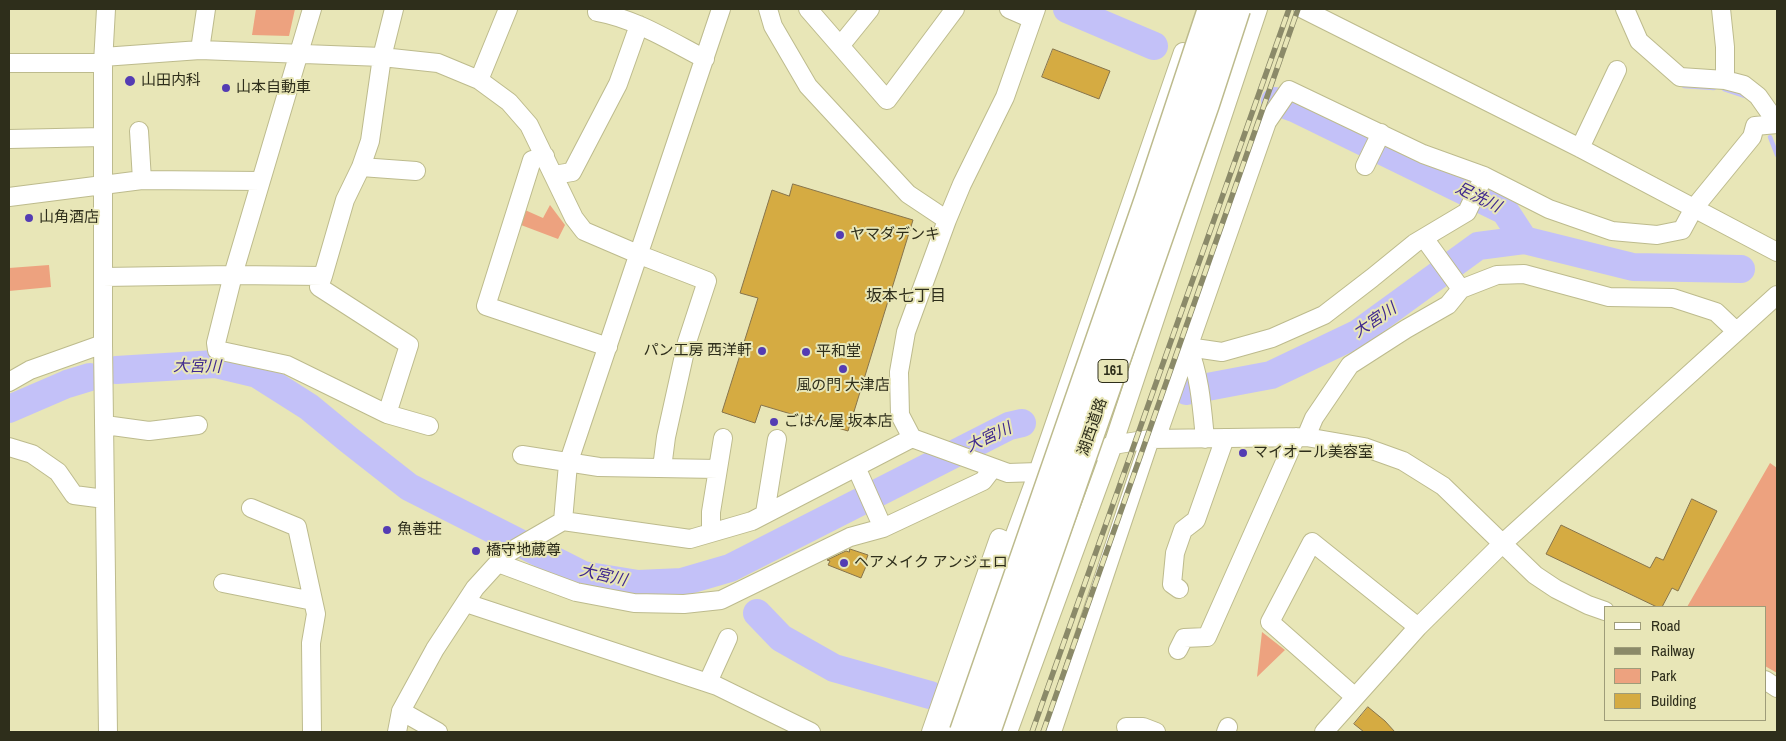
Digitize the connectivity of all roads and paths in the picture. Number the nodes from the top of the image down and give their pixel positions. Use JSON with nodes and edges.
{"nodes":[{"id":1,"x":106,"y":9,"type":"edge"},
{"id":2,"x":206,"y":9,"type":"edge"},
{"id":3,"x":312,"y":9,"type":"edge"},
{"id":4,"x":394,"y":9,"type":"edge"},
{"id":5,"x":508,"y":9,"type":"edge"},
{"id":6,"x":721,"y":9,"type":"edge"},
{"id":7,"x":768,"y":9,"type":"edge"},
{"id":8,"x":808,"y":9,"type":"edge"},
{"id":9,"x":870,"y":9,"type":"edge"},
{"id":10,"x":955,"y":9,"type":"edge"},
{"id":11,"x":1009,"y":9,"type":"edge"},
{"id":12,"x":1198,"y":9,"type":"edge"},
{"id":13,"x":1210,"y":9,"type":"edge"},
{"id":14,"x":1237,"y":9,"type":"edge"},
{"id":15,"x":1258,"y":9,"type":"edge"},
{"id":16,"x":1305,"y":9,"type":"edge"},
{"id":17,"x":1625,"y":9,"type":"edge"},
{"id":18,"x":1721,"y":9,"type":"edge"},
{"id":19,"x":597,"y":12,"type":"dead end"},
{"id":20,"x":1034,"y":14,"type":"edge"},
{"id":21,"x":639,"y":25,"type":"junction"},
{"id":22,"x":840,"y":46,"type":"junction"},
{"id":23,"x":200,"y":50,"type":"junction"},
{"id":24,"x":300,"y":53,"type":"junction"},
{"id":25,"x":382,"y":57,"type":"junction"},
{"id":26,"x":103,"y":60,"type":"junction"},
{"id":27,"x":705,"y":60,"type":"junction"},
{"id":28,"x":9,"y":63,"type":"edge"},
{"id":29,"x":1617,"y":70,"type":"dead end"},
{"id":30,"x":479,"y":80,"type":"junction"},
{"id":31,"x":1725,"y":80,"type":"junction"},
{"id":32,"x":1777,"y":123,"type":"edge"},
{"id":33,"x":139,"y":131,"type":"dead end"},
{"id":34,"x":1381,"y":134,"type":"junction"},
{"id":35,"x":103,"y":137,"type":"junction"},
{"id":36,"x":9,"y":139,"type":"edge"},
{"id":37,"x":1580,"y":148,"type":"junction"},
{"id":38,"x":545,"y":156,"type":"junction"},
{"id":39,"x":1365,"y":166,"type":"dead end"},
{"id":40,"x":361,"y":168,"type":"junction"},
{"id":41,"x":416,"y":171,"type":"dead end"},
{"id":42,"x":554,"y":175,"type":"junction"},
{"id":43,"x":1484,"y":177,"type":"junction"},
{"id":44,"x":142,"y":180,"type":"junction"},
{"id":45,"x":261,"y":181,"type":"junction"},
{"id":46,"x":103,"y":184,"type":"junction"},
{"id":47,"x":9,"y":197,"type":"edge"},
{"id":48,"x":1694,"y":208,"type":"junction"},
{"id":49,"x":947,"y":220,"type":"junction"},
{"id":50,"x":1425,"y":238,"type":"junction"},
{"id":51,"x":1777,"y":252,"type":"edge"},
{"id":52,"x":640,"y":255,"type":"junction"},
{"id":53,"x":233,"y":275,"type":"junction"},
{"id":54,"x":323,"y":276,"type":"junction"},
{"id":55,"x":104,"y":277,"type":"junction"},
{"id":56,"x":1461,"y":289,"type":"junction"},
{"id":57,"x":1777,"y":295,"type":"edge"},
{"id":58,"x":1736,"y":331,"type":"junction"},
{"id":59,"x":104,"y":344,"type":"junction"},
{"id":60,"x":608,"y":347,"type":"junction"},
{"id":61,"x":1191,"y":354,"type":"junction"},
{"id":62,"x":9,"y":382,"type":"edge"},
{"id":63,"x":387,"y":414,"type":"junction"},
{"id":64,"x":104,"y":425,"type":"junction"},
{"id":65,"x":198,"y":425,"type":"dead end"},
{"id":66,"x":429,"y":426,"type":"dead end"},
{"id":67,"x":1301,"y":437,"type":"junction"},
{"id":68,"x":723,"y":438,"type":"dead end"},
{"id":69,"x":1225,"y":438,"type":"junction"},
{"id":70,"x":777,"y":439,"type":"dead end"},
{"id":71,"x":1153,"y":439,"type":"junction"},
{"id":72,"x":1205,"y":439,"type":"junction"},
{"id":73,"x":917,"y":440,"type":"junction"},
{"id":74,"x":1113,"y":445,"type":"junction"},
{"id":75,"x":9,"y":447,"type":"edge"},
{"id":76,"x":522,"y":455,"type":"dead end"},
{"id":77,"x":568,"y":464,"type":"junction"},
{"id":78,"x":856,"y":467,"type":"junction"},
{"id":79,"x":662,"y":468,"type":"junction"},
{"id":80,"x":993,"y":468,"type":"junction"},
{"id":81,"x":718,"y":469,"type":"junction"},
{"id":82,"x":1038,"y":472,"type":"junction"},
{"id":83,"x":105,"y":499,"type":"junction"},
{"id":84,"x":251,"y":508,"type":"dead end"},
{"id":85,"x":765,"y":513,"type":"junction"},
{"id":86,"x":563,"y":521,"type":"junction"},
{"id":87,"x":883,"y":527,"type":"junction"},
{"id":88,"x":711,"y":533,"type":"junction"},
{"id":89,"x":1502,"y":544,"type":"junction"},
{"id":90,"x":502,"y":558,"type":"junction"},
{"id":91,"x":223,"y":583,"type":"dead end"},
{"id":92,"x":1180,"y":589,"type":"dead end"},
{"id":93,"x":313,"y":601,"type":"junction"},
{"id":94,"x":466,"y":603,"type":"junction"},
{"id":95,"x":1604,"y":611,"type":"edge"},
{"id":96,"x":1418,"y":627,"type":"junction"},
{"id":97,"x":728,"y":638,"type":"dead end"},
{"id":98,"x":1178,"y":650,"type":"dead end"},
{"id":99,"x":1766,"y":681,"type":"edge"},
{"id":100,"x":708,"y":682,"type":"junction"},
{"id":101,"x":955,"y":685,"type":"junction"},
{"id":102,"x":1777,"y":688,"type":"edge"},
{"id":103,"x":1355,"y":697,"type":"junction"},
{"id":104,"x":401,"y":711,"type":"junction"},
{"id":105,"x":1126,"y":727,"type":"dead end"},
{"id":106,"x":108,"y":732,"type":"edge"},
{"id":107,"x":312,"y":732,"type":"edge"},
{"id":108,"x":396,"y":732,"type":"edge"},
{"id":109,"x":438,"y":732,"type":"edge"},
{"id":110,"x":811,"y":732,"type":"edge"},
{"id":111,"x":931,"y":732,"type":"edge"},
{"id":112,"x":945,"y":732,"type":"edge"},
{"id":113,"x":962,"y":732,"type":"edge"},
{"id":114,"x":987,"y":732,"type":"edge"},
{"id":115,"x":1008,"y":732,"type":"edge"},
{"id":116,"x":1052,"y":732,"type":"edge"},
{"id":117,"x":1156,"y":732,"type":"edge"},
{"id":118,"x":1324,"y":732,"type":"edge"}],
"edges":[{"from":1,"to":26,"type":"street"},
{"from":2,"to":23,"type":"street"},
{"from":3,"to":24,"type":"street"},
{"from":4,"to":25,"type":"street"},
{"from":5,"to":30,"type":"street"},
{"from":6,"to":27,"type":"street"},
{"from":7,"to":49,"type":"street"},
{"from":8,"to":22,"type":"street"},
{"from":9,"to":22,"type":"street"},
{"from":10,"to":22,"type":"street"},
{"from":11,"to":20,"type":"street"},
{"from":12,"to":82,"type":"street"},
{"from":13,"to":113,"type":"highway","name":"湖西道路","number":"161","bridge":true},
{"from":14,"to":114,"type":"highway","name":"湖西道路","number":"161","bridge":true},
{"from":15,"to":74,"type":"street"},
{"from":16,"to":37,"type":"street"},
{"from":17,"to":31,"type":"street"},
{"from":18,"to":31,"type":"street"},
{"from":19,"to":21,"type":"street"},
{"from":20,"to":49,"type":"street"},
{"from":21,"to":27,"type":"street"},
{"from":21,"to":42,"type":"street"},
{"from":23,"to":24,"type":"street"},
{"from":23,"to":26,"type":"street"},
{"from":24,"to":25,"type":"street"},
{"from":24,"to":45,"type":"street"},
{"from":25,"to":30,"type":"street"},
{"from":25,"to":40,"type":"street"},
{"from":26,"to":28,"type":"street"},
{"from":26,"to":35,"type":"street"},
{"from":27,"to":52,"type":"street"},
{"from":29,"to":37,"type":"street"},
{"from":30,"to":38,"type":"street"},
{"from":31,"to":32,"type":"street"},
{"from":32,"to":48,"type":"street"},
{"from":33,"to":44,"type":"street"},
{"from":34,"to":39,"type":"street"},
{"from":34,"to":43,"type":"street"},
{"from":34,"to":61,"type":"street"},
{"from":35,"to":36,"type":"street"},
{"from":35,"to":46,"type":"street"},
{"from":37,"to":48,"type":"street"},
{"from":38,"to":42,"type":"street"},
{"from":38,"to":60,"type":"street"},
{"from":40,"to":41,"type":"street"},
{"from":40,"to":54,"type":"street"},
{"from":42,"to":52,"type":"street"},
{"from":43,"to":48,"type":"street"},
{"from":43,"to":50,"type":"street"},
{"from":44,"to":45,"type":"street"},
{"from":44,"to":46,"type":"street"},
{"from":45,"to":53,"type":"street"},
{"from":46,"to":47,"type":"street"},
{"from":46,"to":55,"type":"street"},
{"from":48,"to":51,"type":"street"},
{"from":49,"to":73,"type":"street"},
{"from":50,"to":56,"type":"street"},
{"from":50,"to":61,"type":"street"},
{"from":52,"to":60,"type":"street"},
{"from":52,"to":79,"type":"street"},
{"from":53,"to":54,"type":"street"},
{"from":53,"to":55,"type":"street"},
{"from":53,"to":63,"type":"street"},
{"from":54,"to":63,"type":"street"},
{"from":55,"to":59,"type":"street"},
{"from":56,"to":58,"type":"street"},
{"from":56,"to":67,"type":"street"},
{"from":57,"to":58,"type":"street"},
{"from":58,"to":89,"type":"street"},
{"from":59,"to":62,"type":"street"},
{"from":59,"to":64,"type":"street"},
{"from":60,"to":77,"type":"street"},
{"from":61,"to":71,"type":"street"},
{"from":61,"to":72,"type":"street"},
{"from":63,"to":66,"type":"street"},
{"from":64,"to":65,"type":"street"},
{"from":64,"to":83,"type":"street"},
{"from":67,"to":69,"type":"street"},
{"from":67,"to":89,"type":"street"},
{"from":67,"to":98,"type":"street"},
{"from":68,"to":81,"type":"street"},
{"from":69,"to":72,"type":"street"},
{"from":69,"to":92,"type":"street"},
{"from":70,"to":85,"type":"street"},
{"from":71,"to":72,"type":"street"},
{"from":71,"to":74,"type":"street"},
{"from":71,"to":116,"type":"street"},
{"from":73,"to":78,"type":"street"},
{"from":73,"to":80,"type":"street"},
{"from":74,"to":82,"type":"street"},
{"from":74,"to":115,"type":"street"},
{"from":75,"to":83,"type":"street"},
{"from":76,"to":77,"type":"street"},
{"from":77,"to":79,"type":"street"},
{"from":77,"to":86,"type":"street"},
{"from":78,"to":85,"type":"street"},
{"from":78,"to":87,"type":"street"},
{"from":79,"to":81,"type":"street"},
{"from":80,"to":82,"type":"street"},
{"from":80,"to":87,"type":"street"},
{"from":81,"to":88,"type":"street"},
{"from":82,"to":101,"type":"street"},
{"from":83,"to":106,"type":"street"},
{"from":84,"to":93,"type":"street"},
{"from":85,"to":88,"type":"street"},
{"from":86,"to":88,"type":"street"},
{"from":86,"to":90,"type":"street"},
{"from":87,"to":90,"type":"street"},
{"from":89,"to":95,"type":"street"},
{"from":89,"to":96,"type":"street"},
{"from":90,"to":94,"type":"street"},
{"from":91,"to":93,"type":"street"},
{"from":93,"to":107,"type":"street"},
{"from":94,"to":100,"type":"street"},
{"from":94,"to":104,"type":"street"},
{"from":96,"to":103,"type":"street"},
{"from":96,"to":103,"type":"street"},
{"from":97,"to":100,"type":"street"},
{"from":99,"to":102,"type":"street"},
{"from":100,"to":110,"type":"street"},
{"from":101,"to":111,"type":"street"},
{"from":101,"to":112,"type":"street"},
{"from":103,"to":118,"type":"street"},
{"from":104,"to":108,"type":"street"},
{"from":104,"to":109,"type":"street"},
{"from":105,"to":117,"type":"street"}]}
